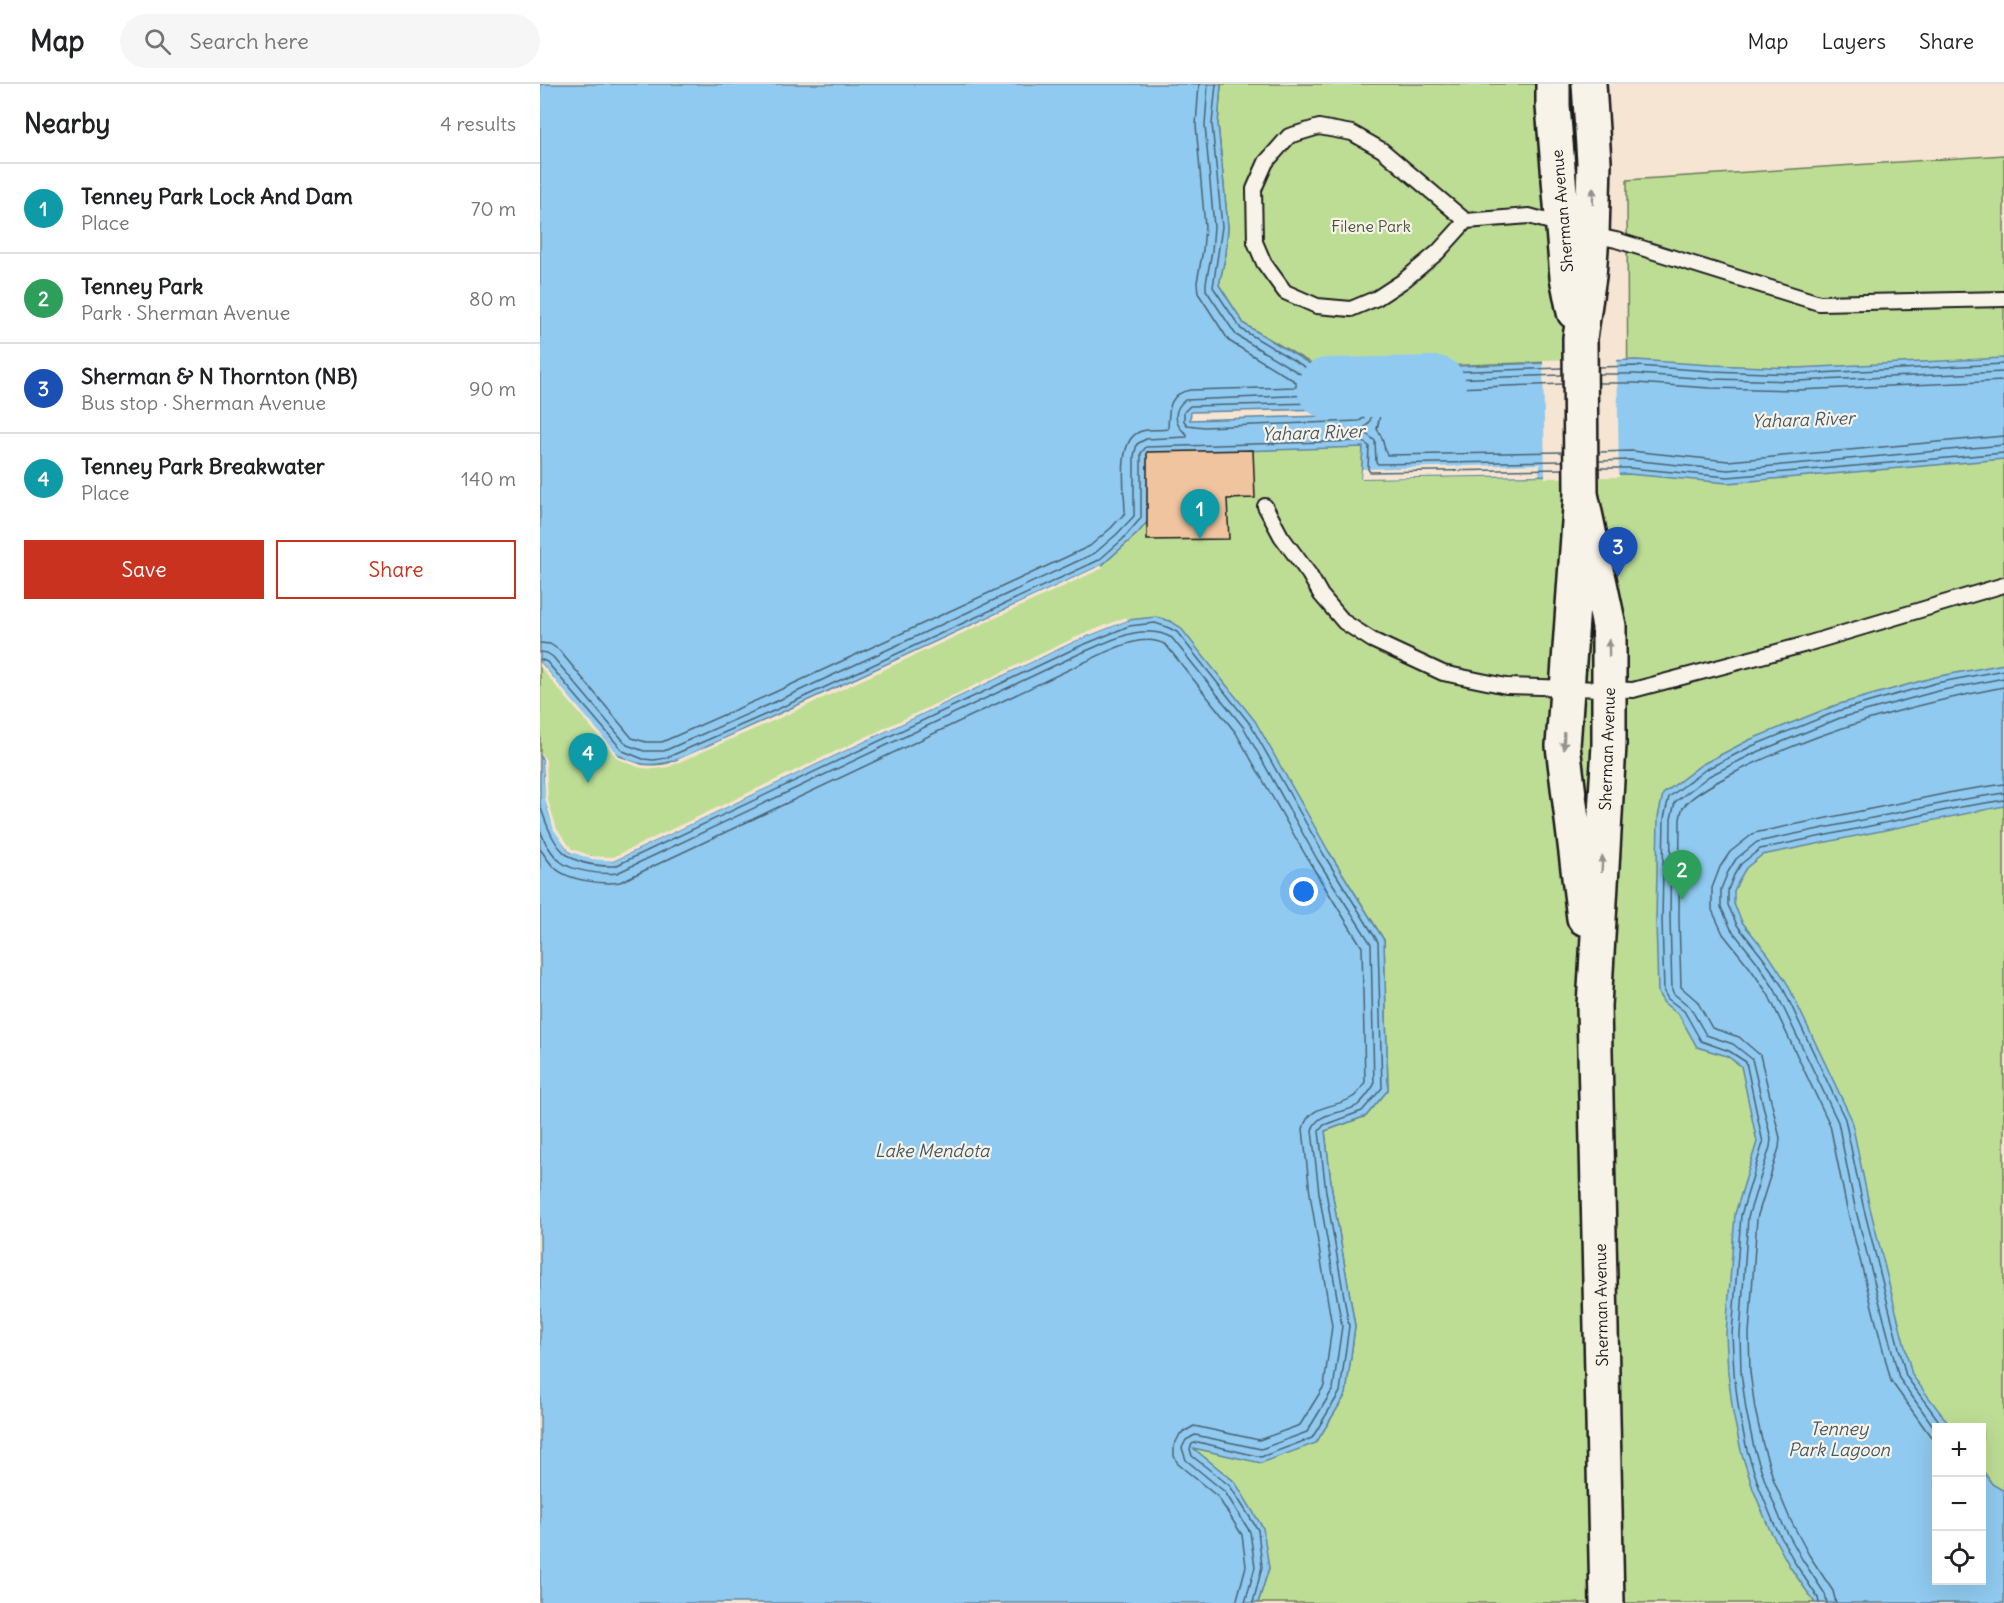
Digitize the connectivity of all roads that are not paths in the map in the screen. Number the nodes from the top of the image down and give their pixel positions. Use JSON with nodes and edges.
{"nodes":[{"id":1,"x":1553,"y":84,"type":"edge"},
{"id":2,"x":1589,"y":84,"type":"edge"},
{"id":3,"x":1467,"y":221,"type":"junction"},
{"id":4,"x":1578,"y":230,"type":"junction"},
{"id":5,"x":2004,"y":299,"type":"edge"},
{"id":6,"x":1581,"y":494,"type":"junction"},
{"id":7,"x":1265,"y":506,"type":"dead end"},
{"id":8,"x":2004,"y":585,"type":"edge"},
{"id":9,"x":1610,"y":688,"type":"junction"},
{"id":10,"x":1568,"y":689,"type":"junction"},
{"id":11,"x":1594,"y":1006,"type":"junction"},
{"id":12,"x":1608,"y":1603,"type":"edge"}],
"edges":[{"from":1,"to":4,"type":"street","name":"Sherman Avenue"},
{"from":4,"to":2,"type":"street","name":"Sherman Avenue","one_way":true},
{"from":3,"to":3,"type":"lane"},
{"from":3,"to":4,"type":"lane"},
{"from":4,"to":5,"type":"lane"},
{"from":4,"to":6,"type":"street","name":"Sherman Avenue"},
{"from":9,"to":6,"type":"street","name":"Sherman Avenue","one_way":true},
{"from":6,"to":10,"type":"street","name":"Sherman Avenue"},
{"from":7,"to":10,"type":"lane"},
{"from":8,"to":9,"type":"lane"},
{"from":9,"to":10,"type":"lane"},
{"from":11,"to":9,"type":"street","name":"Sherman Avenue","one_way":true},
{"from":10,"to":11,"type":"street","name":"Sherman Avenue","one_way":true},
{"from":11,"to":12,"type":"street","name":"Sherman Avenue"}]}
